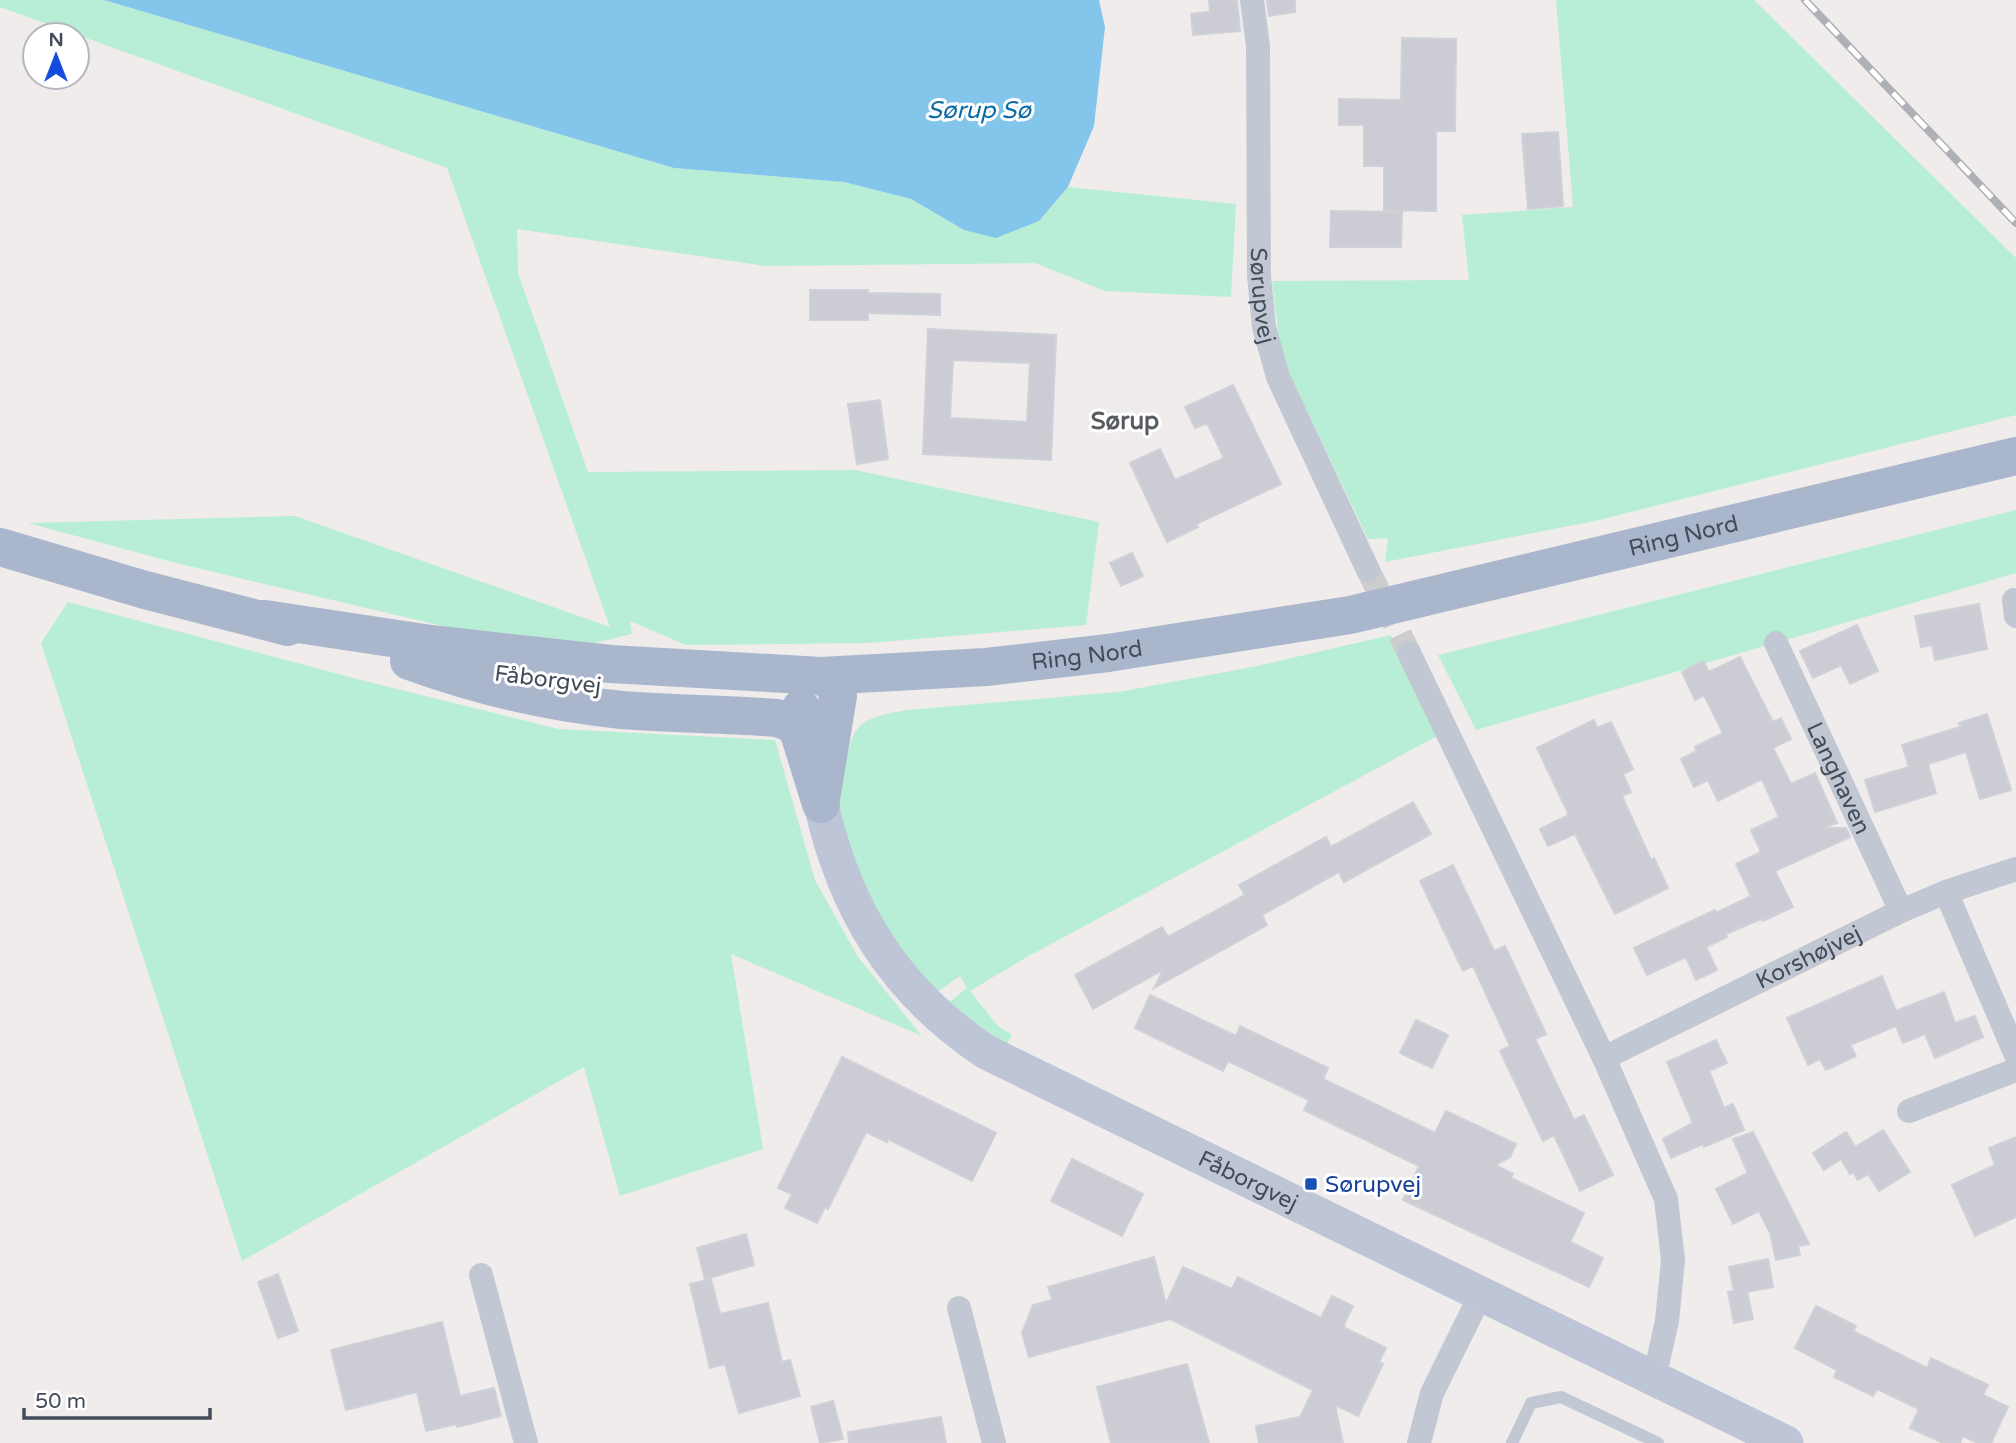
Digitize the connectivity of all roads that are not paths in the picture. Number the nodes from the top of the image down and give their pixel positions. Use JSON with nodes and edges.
{"nodes":[{"id":1,"x":1252,"y":0,"type":"edge"},
{"id":2,"x":2016,"y":456,"type":"edge"},
{"id":3,"x":0,"y":547,"type":"edge"},
{"id":4,"x":1368,"y":569,"type":"tunnel mouth"},
{"id":5,"x":265,"y":620,"type":"junction"},
{"id":6,"x":1776,"y":643,"type":"dead end"},
{"id":7,"x":1409,"y":653,"type":"tunnel mouth"},
{"id":8,"x":815,"y":700,"type":"junction"},
{"id":9,"x":821,"y":804,"type":"junction"},
{"id":10,"x":2016,"y":869,"type":"edge"},
{"id":11,"x":1947,"y":892,"type":"junction"},
{"id":12,"x":1901,"y":911,"type":"junction"},
{"id":13,"x":2016,"y":1055,"type":"edge"},
{"id":14,"x":1604,"y":1058,"type":"junction"},
{"id":15,"x":2016,"y":1070,"type":"edge"},
{"id":16,"x":1909,"y":1111,"type":"dead end"},
{"id":17,"x":481,"y":1275,"type":"dead end"},
{"id":18,"x":1480,"y":1294,"type":"junction"},
{"id":19,"x":959,"y":1308,"type":"dead end"},
{"id":20,"x":1654,"y":1378,"type":"junction"},
{"id":21,"x":526,"y":1443,"type":"edge"},
{"id":22,"x":994,"y":1443,"type":"edge"},
{"id":23,"x":1419,"y":1443,"type":"edge"},
{"id":24,"x":1512,"y":1443,"type":"edge"},
{"id":25,"x":1658,"y":1443,"type":"edge"},
{"id":26,"x":1786,"y":1443,"type":"edge"}],
"edges":[{"from":1,"to":4,"type":"street","name":"Sørupvej"},
{"from":2,"to":8,"type":"main road","name":"Ring Nord"},
{"from":3,"to":5,"type":"main road","name":"Fåborgvej"},
{"from":5,"to":8,"type":"main road","name":"Fåborgvej"},
{"from":5,"to":8,"type":"main road","name":"Fåborgvej"},
{"from":6,"to":12,"type":"street","name":"Langhaven"},
{"from":7,"to":14,"type":"street"},
{"from":8,"to":9,"type":"main road"},
{"from":8,"to":9,"type":"main road"},
{"from":9,"to":18,"type":"street","name":"Fåborgvej"},
{"from":10,"to":11,"type":"street","name":"Korshøjvej"},
{"from":11,"to":12,"type":"street","name":"Korshøjvej"},
{"from":11,"to":13,"type":"street"},
{"from":12,"to":14,"type":"street","name":"Korshøjvej"},
{"from":14,"to":20,"type":"street"},
{"from":15,"to":16,"type":"street"},
{"from":17,"to":21,"type":"street"},
{"from":18,"to":20,"type":"street","name":"Fåborgvej"},
{"from":18,"to":23,"type":"street"},
{"from":19,"to":22,"type":"street"},
{"from":20,"to":26,"type":"street","name":"Fåborgvej"},
{"from":24,"to":25,"type":"lane"}]}
